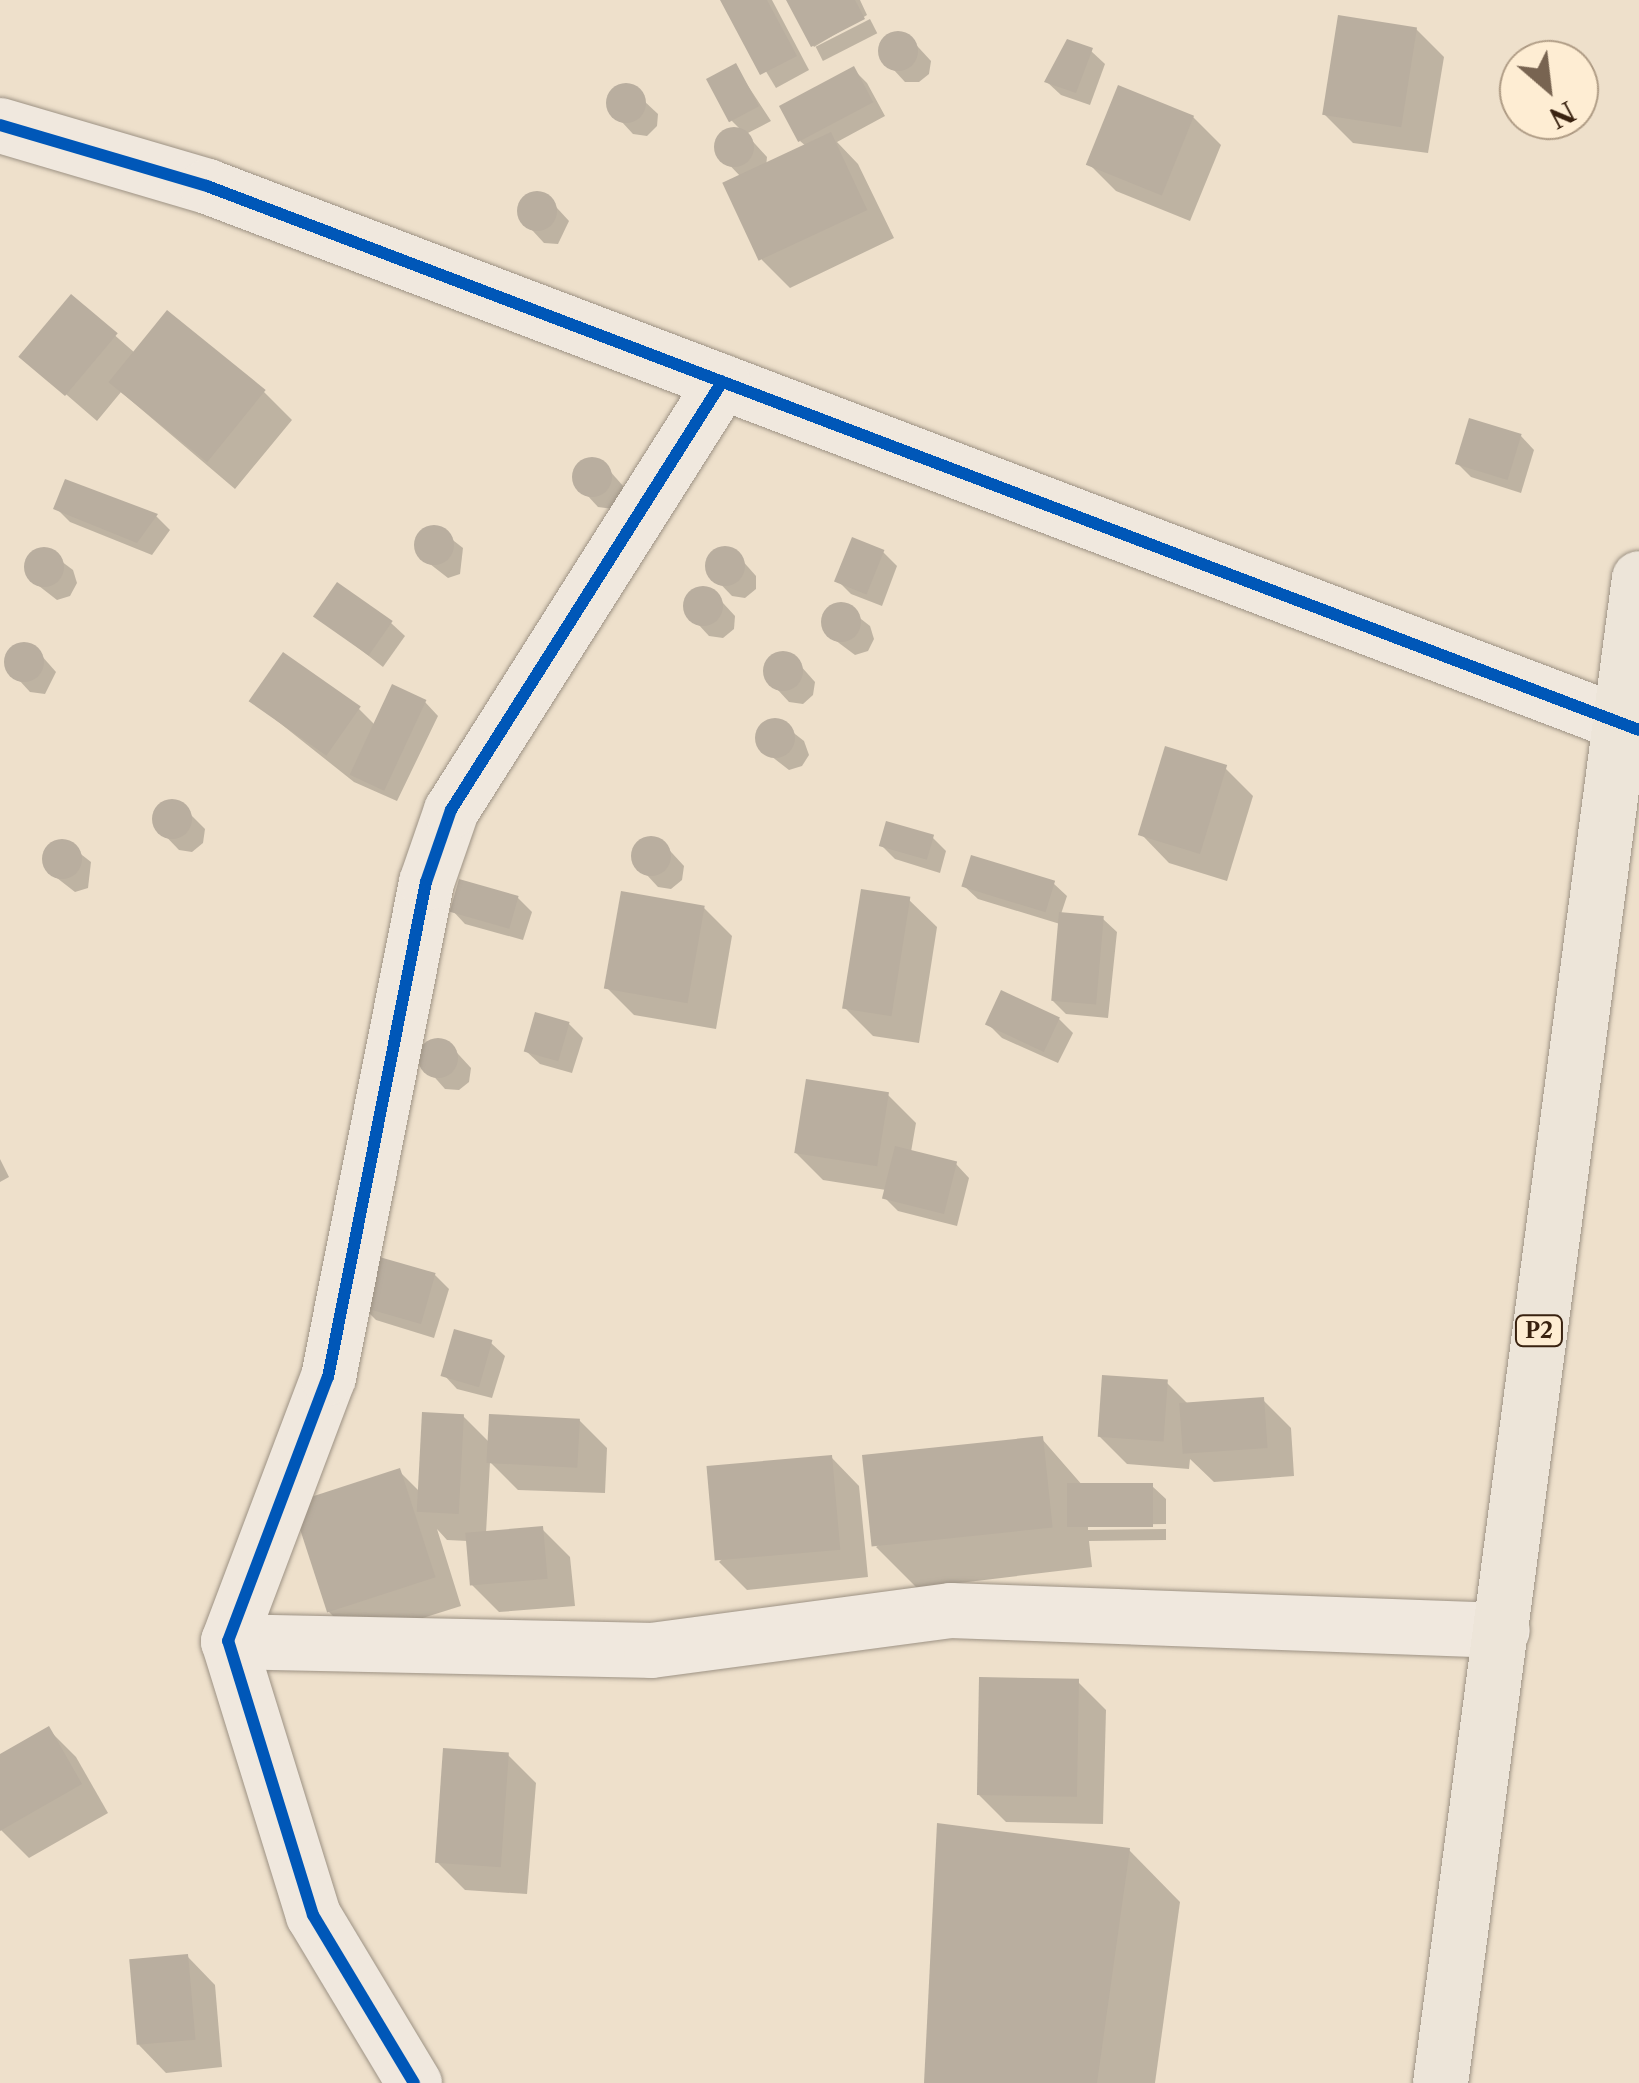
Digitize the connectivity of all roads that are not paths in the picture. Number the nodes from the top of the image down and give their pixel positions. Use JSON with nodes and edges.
{"nodes":[{"id":1,"x":0,"y":125,"type":"edge"},
{"id":2,"x":722,"y":382,"type":"junction"},
{"id":3,"x":1639,"y":578,"type":"edge"},
{"id":4,"x":1627,"y":726,"type":"edge"},
{"id":5,"x":1502,"y":1630,"type":"junction"},
{"id":6,"x":228,"y":1641,"type":"junction"},
{"id":7,"x":414,"y":2083,"type":"edge"},
{"id":8,"x":1440,"y":2083,"type":"edge"}],
"edges":[{"from":1,"to":2,"type":"street"},
{"from":2,"to":4,"type":"street"},
{"from":2,"to":6,"type":"street"},
{"from":3,"to":4,"type":"main road","number":"P2"},
{"from":4,"to":5,"type":"main road","number":"P2"},
{"from":5,"to":6,"type":"street"},
{"from":5,"to":8,"type":"main road","number":"P2"},
{"from":6,"to":7,"type":"street"}]}
